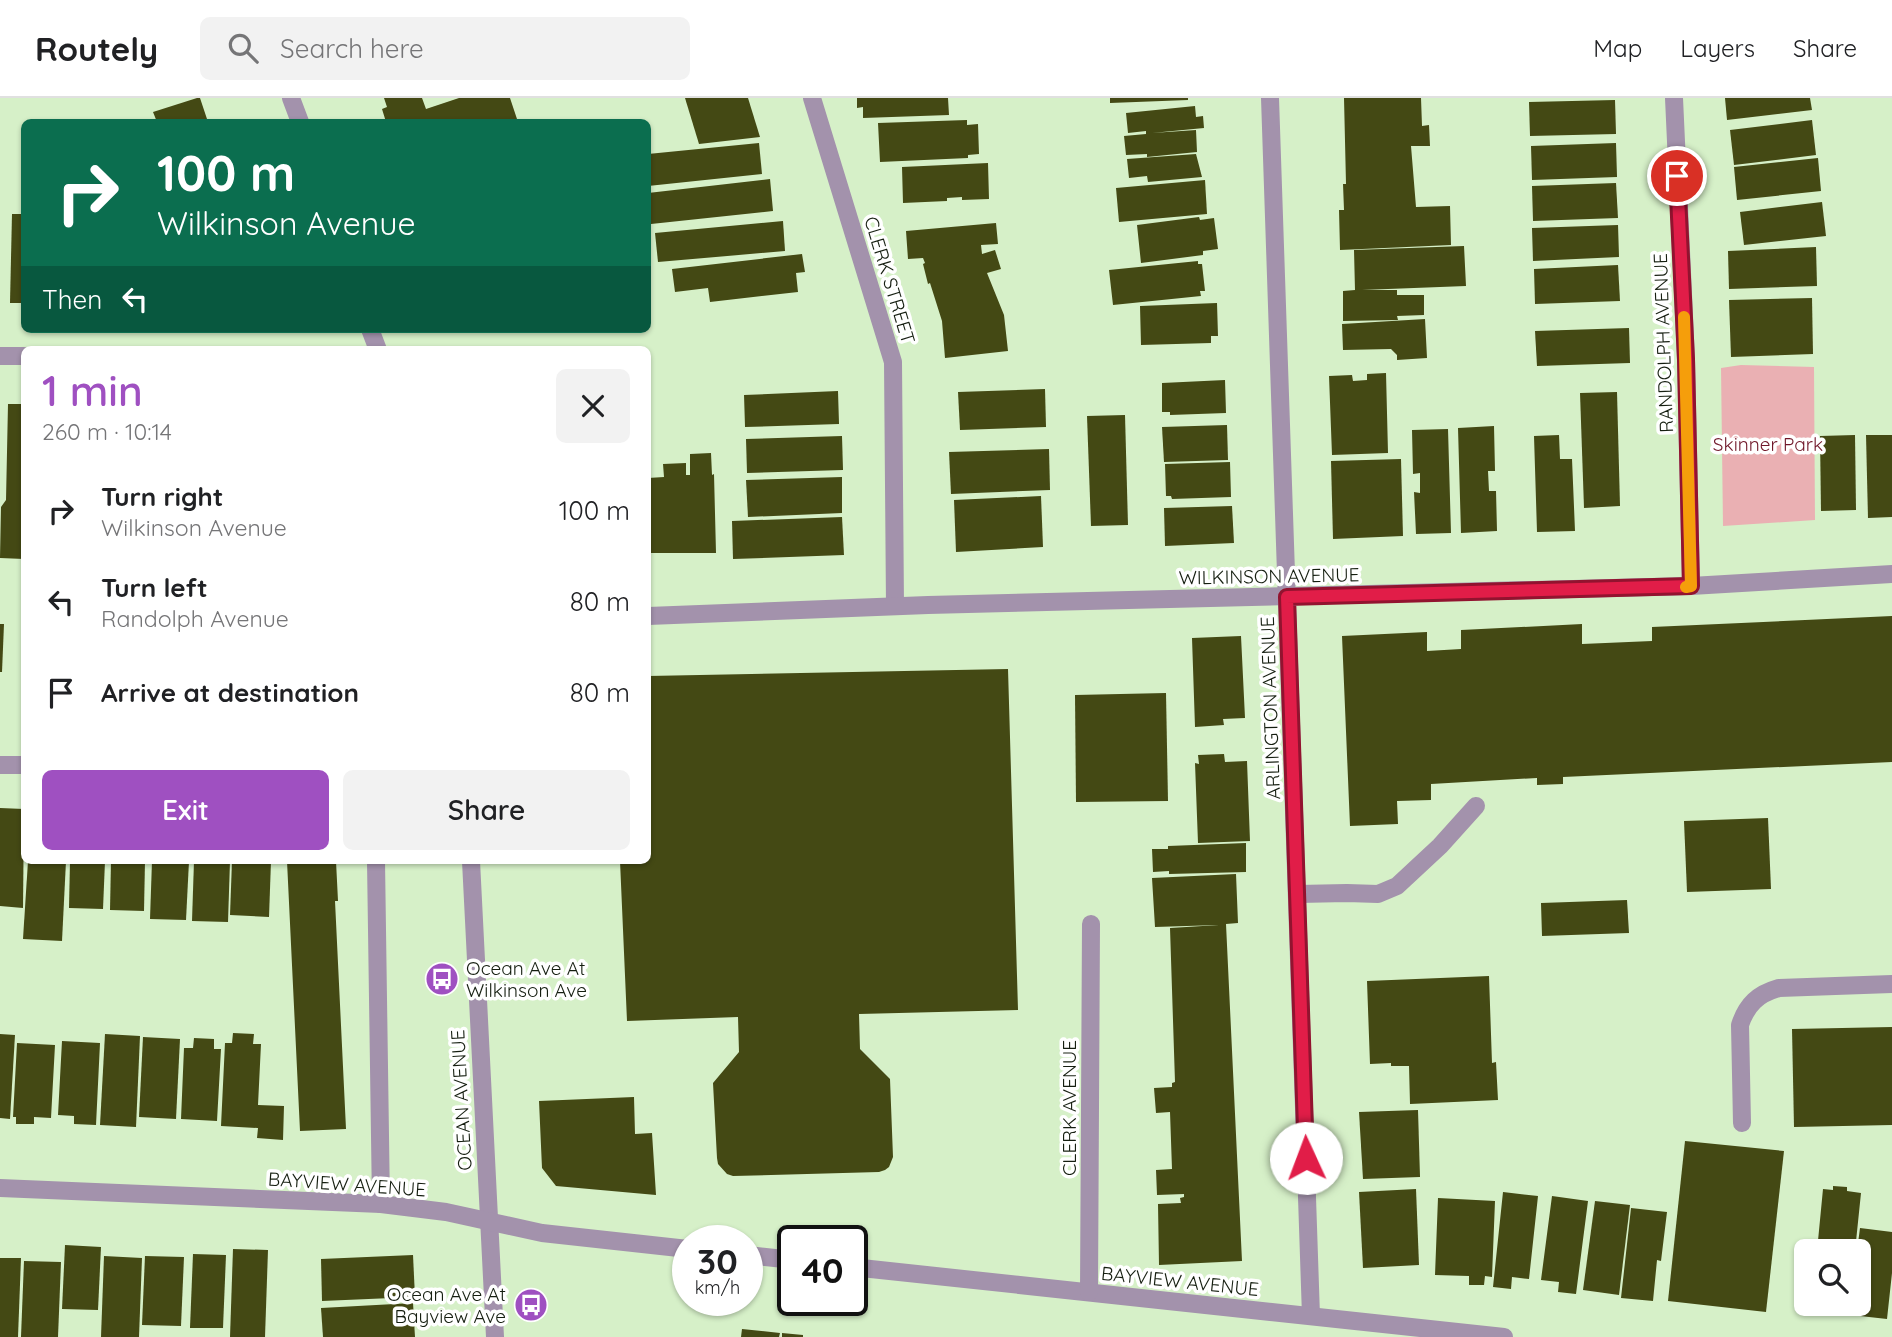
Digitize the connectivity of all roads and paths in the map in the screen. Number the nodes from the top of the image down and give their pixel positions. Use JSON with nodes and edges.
{"nodes":[{"id":1,"x":291,"y":98,"type":"edge"},
{"id":2,"x":812,"y":98,"type":"edge"},
{"id":3,"x":1270,"y":98,"type":"edge"},
{"id":4,"x":1674,"y":98,"type":"edge"},
{"id":5,"x":299,"y":119,"type":"edge"},
{"id":6,"x":0,"y":356,"type":"edge"},
{"id":7,"x":21,"y":356,"type":"edge"},
{"id":8,"x":1892,"y":574,"type":"edge"},
{"id":9,"x":1691,"y":586,"type":"junction"},
{"id":10,"x":1287,"y":597,"type":"junction"},
{"id":11,"x":895,"y":606,"type":"junction"},
{"id":12,"x":651,"y":616,"type":"edge"},
{"id":13,"x":0,"y":765,"type":"edge"},
{"id":14,"x":21,"y":765,"type":"edge"},
{"id":15,"x":1476,"y":806,"type":"dead end"},
{"id":16,"x":376,"y":864,"type":"edge"},
{"id":17,"x":471,"y":864,"type":"edge"},
{"id":18,"x":1298,"y":894,"type":"junction"},
{"id":19,"x":1090,"y":924,"type":"dead end"},
{"id":20,"x":1892,"y":984,"type":"edge"},
{"id":21,"x":1742,"y":1123,"type":"dead end"},
{"id":22,"x":0,"y":1188,"type":"edge"},
{"id":23,"x":381,"y":1204,"type":"junction"},
{"id":24,"x":488,"y":1221,"type":"junction"},
{"id":25,"x":672,"y":1247,"type":"edge"},
{"id":26,"x":868,"y":1269,"type":"edge"},
{"id":27,"x":1089,"y":1292,"type":"junction"},
{"id":28,"x":1311,"y":1316,"type":"junction"},
{"id":29,"x":495,"y":1337,"type":"edge"},
{"id":30,"x":1504,"y":1337,"type":"edge"}],
"edges":[{"from":1,"to":5,"type":"street"},
{"from":2,"to":11,"type":"street","name":"CLERK STREET"},
{"from":3,"to":10,"type":"street","name":"ARLINGTON AVENUE"},
{"from":4,"to":9,"type":"street","name":"RANDOLPH AVENUE"},
{"from":6,"to":7,"type":"street"},
{"from":8,"to":9,"type":"street","name":"WILKINSON AVENUE"},
{"from":9,"to":10,"type":"street","name":"WILKINSON AVENUE"},
{"from":10,"to":11,"type":"street","name":"WILKINSON AVENUE"},
{"from":10,"to":18,"type":"street","name":"ARLINGTON AVENUE"},
{"from":11,"to":12,"type":"street","name":"WILKINSON AVENUE"},
{"from":13,"to":14,"type":"street"},
{"from":15,"to":18,"type":"street"},
{"from":16,"to":23,"type":"street"},
{"from":17,"to":24,"type":"street","name":"OCEAN AVENUE"},
{"from":18,"to":28,"type":"street","name":"ARLINGTON AVENUE"},
{"from":19,"to":27,"type":"street","name":"CLERK AVENUE"},
{"from":20,"to":21,"type":"street"},
{"from":22,"to":23,"type":"street","name":"BAYVIEW AVENUE"},
{"from":23,"to":24,"type":"street","name":"BAYVIEW AVENUE"},
{"from":24,"to":25,"type":"street","name":"BAYVIEW AVENUE"},
{"from":24,"to":29,"type":"street","name":"OCEAN AVENUE"},
{"from":26,"to":27,"type":"street","name":"BAYVIEW AVENUE"},
{"from":27,"to":28,"type":"street","name":"BAYVIEW AVENUE"},
{"from":28,"to":30,"type":"street","name":"BAYVIEW AVENUE"}]}
